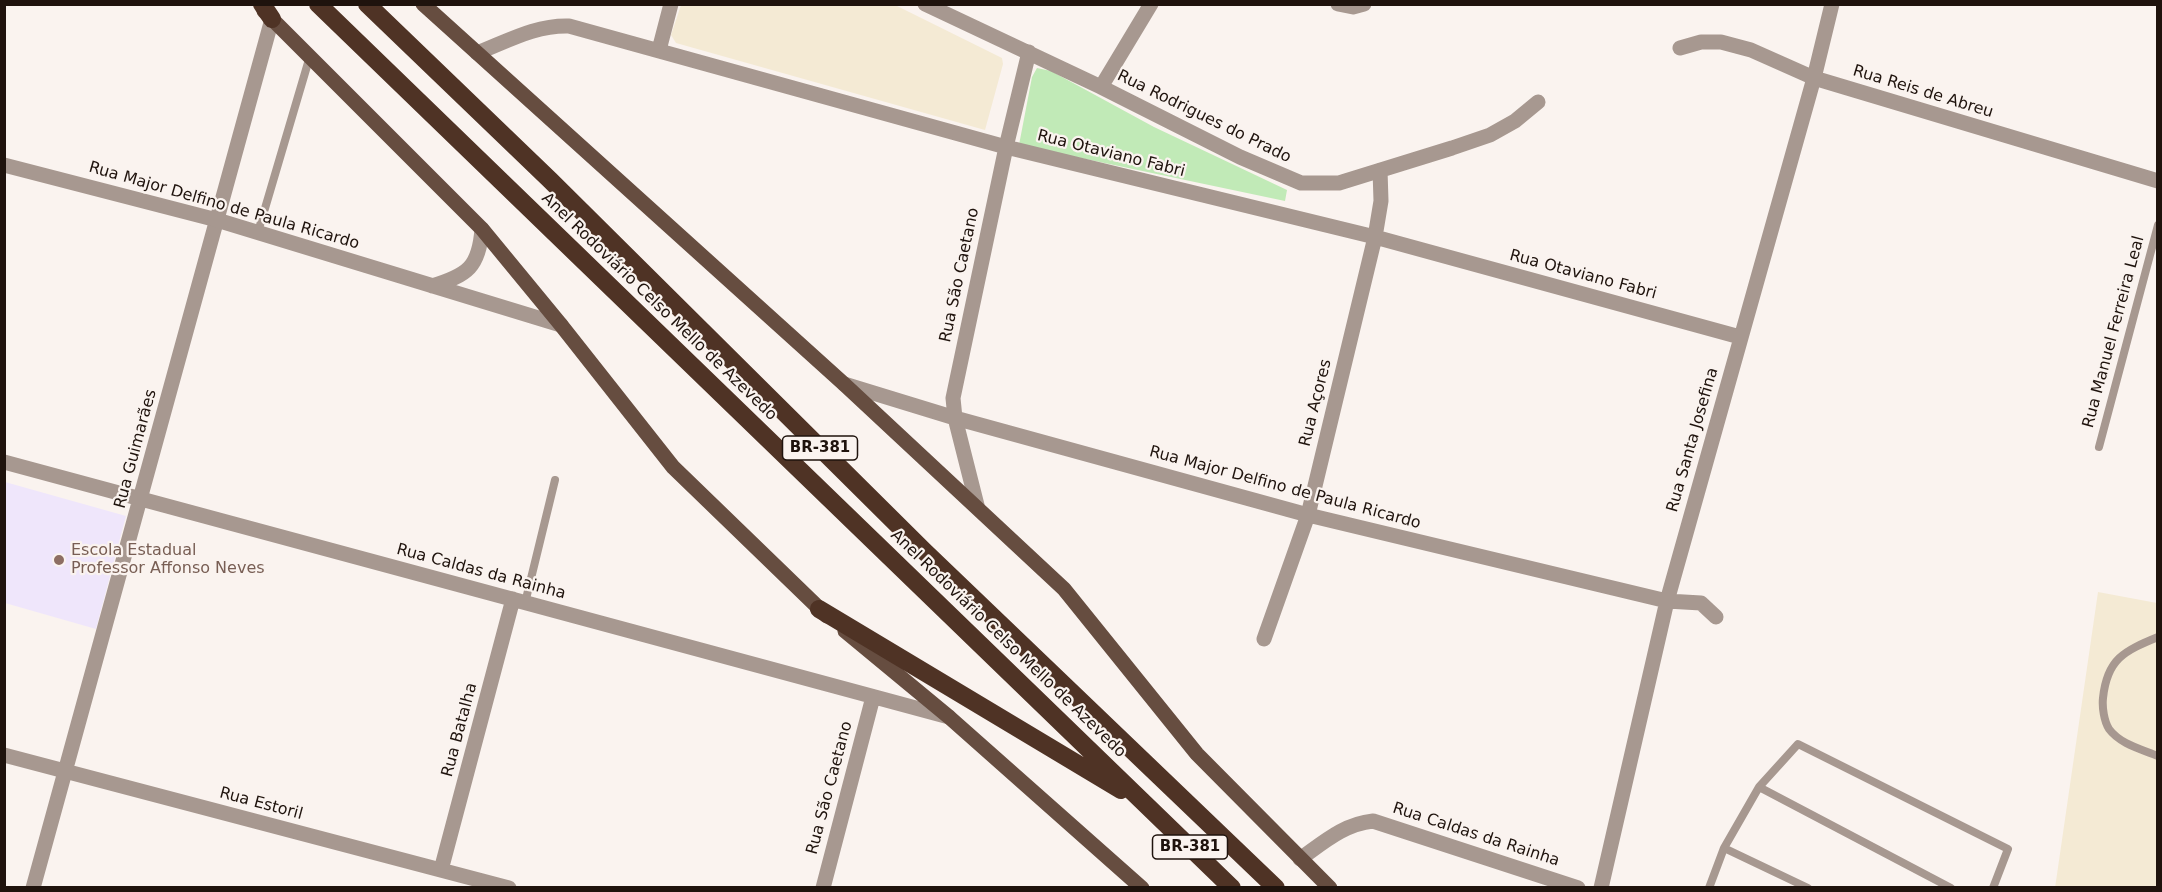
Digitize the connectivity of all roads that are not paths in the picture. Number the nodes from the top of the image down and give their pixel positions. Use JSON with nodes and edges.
{"nodes":[{"id":1,"x":257,"y":4,"type":"edge"},
{"id":2,"x":318,"y":4,"type":"edge"},
{"id":3,"x":367,"y":4,"type":"edge"},
{"id":4,"x":423,"y":4,"type":"edge"},
{"id":5,"x":670,"y":4,"type":"edge"},
{"id":6,"x":925,"y":4,"type":"edge"},
{"id":7,"x":1150,"y":4,"type":"edge"},
{"id":8,"x":1338,"y":4,"type":"edge"},
{"id":9,"x":1364,"y":4,"type":"edge"},
{"id":10,"x":1832,"y":4,"type":"edge"},
{"id":11,"x":267,"y":12,"type":"edge"},
{"id":12,"x":1680,"y":48,"type":"dead end"},
{"id":13,"x":659,"y":50,"type":"junction"},
{"id":14,"x":1029,"y":52,"type":"junction"},
{"id":15,"x":477,"y":54,"type":"junction"},
{"id":16,"x":310,"y":56,"type":"junction"},
{"id":17,"x":1814,"y":78,"type":"junction"},
{"id":18,"x":1101,"y":87,"type":"junction"},
{"id":19,"x":1538,"y":102,"type":"dead end"},
{"id":20,"x":1006,"y":147,"type":"junction"},
{"id":21,"x":4,"y":165,"type":"edge"},
{"id":22,"x":1380,"y":170,"type":"junction"},
{"id":23,"x":2157,"y":181,"type":"edge"},
{"id":24,"x":217,"y":220,"type":"junction"},
{"id":25,"x":2157,"y":225,"type":"edge"},
{"id":26,"x":482,"y":229,"type":"junction"},
{"id":27,"x":258,"y":232,"type":"junction"},
{"id":28,"x":1375,"y":237,"type":"junction"},
{"id":29,"x":432,"y":286,"type":"junction"},
{"id":30,"x":561,"y":325,"type":"junction"},
{"id":31,"x":1740,"y":337,"type":"junction"},
{"id":32,"x":844,"y":384,"type":"junction"},
{"id":33,"x":955,"y":418,"type":"junction"},
{"id":34,"x":2099,"y":447,"type":"dead end"},
{"id":35,"x":4,"y":462,"type":"edge"},
{"id":36,"x":555,"y":480,"type":"dead end"},
{"id":37,"x":141,"y":499,"type":"junction"},
{"id":38,"x":977,"y":505,"type":"junction"},
{"id":39,"x":1308,"y":515,"type":"junction"},
{"id":40,"x":519,"y":601,"type":"junction"},
{"id":41,"x":1667,"y":601,"type":"junction"},
{"id":42,"x":819,"y":609,"type":"junction"},
{"id":43,"x":1716,"y":617,"type":"dead end"},
{"id":44,"x":2157,"y":637,"type":"edge"},
{"id":45,"x":1264,"y":639,"type":"dead end"},
{"id":46,"x":873,"y":697,"type":"junction"},
{"id":47,"x":949,"y":717,"type":"junction"},
{"id":48,"x":4,"y":755,"type":"edge"},
{"id":49,"x":2157,"y":756,"type":"edge"},
{"id":50,"x":65,"y":771,"type":"junction"},
{"id":51,"x":1759,"y":787,"type":"junction"},
{"id":52,"x":1148,"y":806,"type":"junction"},
{"id":53,"x":1724,"y":848,"type":"junction"},
{"id":54,"x":1300,"y":858,"type":"junction"},
{"id":55,"x":441,"y":870,"type":"junction"},
{"id":56,"x":33,"y":888,"type":"edge"},
{"id":57,"x":509,"y":888,"type":"edge"},
{"id":58,"x":823,"y":888,"type":"edge"},
{"id":59,"x":1142,"y":888,"type":"edge"},
{"id":60,"x":1232,"y":888,"type":"edge"},
{"id":61,"x":1276,"y":888,"type":"edge"},
{"id":62,"x":1330,"y":888,"type":"edge"},
{"id":63,"x":1578,"y":888,"type":"edge"},
{"id":64,"x":1601,"y":888,"type":"edge"},
{"id":65,"x":1709,"y":888,"type":"edge"},
{"id":66,"x":1808,"y":888,"type":"edge"},
{"id":67,"x":1951,"y":888,"type":"edge"},
{"id":68,"x":1993,"y":888,"type":"edge"}],
"edges":[{"from":1,"to":11,"type":"main road"},
{"from":2,"to":52,"type":"highway","name":"Anel Rodoviário Celso Mello de Azevedo","number":"BR-381"},
{"from":3,"to":61,"type":"highway","name":"Anel Rodoviário Celso Mello de Azevedo","number":"BR-381"},
{"from":4,"to":15,"type":"main road"},
{"from":5,"to":13,"type":"street"},
{"from":6,"to":14,"type":"street","name":"Rua Rodrigues do Prado"},
{"from":7,"to":18,"type":"street"},
{"from":8,"to":9,"type":"street"},
{"from":10,"to":17,"type":"street","name":"Rua Santa Josefina"},
{"from":11,"to":16,"type":"main road"},
{"from":11,"to":24,"type":"street","name":"Rua Guimarães"},
{"from":12,"to":17,"type":"street","name":"Rua Reis de Abreu"},
{"from":13,"to":15,"type":"street","name":"Rua Otaviano Fabri"},
{"from":13,"to":20,"type":"street","name":"Rua Otaviano Fabri"},
{"from":14,"to":18,"type":"street","name":"Rua Rodrigues do Prado"},
{"from":14,"to":20,"type":"street","name":"Rua São Caetano"},
{"from":15,"to":32,"type":"main road"},
{"from":16,"to":26,"type":"main road"},
{"from":16,"to":27,"type":"lane"},
{"from":17,"to":23,"type":"street","name":"Rua Reis de Abreu"},
{"from":17,"to":31,"type":"street","name":"Rua Santa Josefina"},
{"from":18,"to":22,"type":"street","name":"Rua Rodrigues do Prado"},
{"from":19,"to":22,"type":"street","name":"Rua Rodrigues do Prado"},
{"from":20,"to":28,"type":"street","name":"Rua Otaviano Fabri"},
{"from":20,"to":33,"type":"street","name":"Rua São Caetano"},
{"from":21,"to":24,"type":"street","name":"Rua Major Delfino de Paula Ricardo"},
{"from":22,"to":28,"type":"street","name":"Rua Açores"},
{"from":24,"to":27,"type":"street","name":"Rua Major Delfino de Paula Ricardo"},
{"from":24,"to":37,"type":"street","name":"Rua Guimarães"},
{"from":25,"to":34,"type":"lane","name":"Rua Manuel Ferreira Leal"},
{"from":26,"to":29,"type":"street"},
{"from":26,"to":30,"type":"main road"},
{"from":27,"to":29,"type":"street","name":"Rua Major Delfino de Paula Ricardo"},
{"from":28,"to":31,"type":"street","name":"Rua Otaviano Fabri"},
{"from":28,"to":39,"type":"street","name":"Rua Açores"},
{"from":29,"to":30,"type":"street","name":"Rua Major Delfino de Paula Ricardo"},
{"from":30,"to":42,"type":"main road"},
{"from":31,"to":41,"type":"street","name":"Rua Santa Josefina"},
{"from":32,"to":33,"type":"street","name":"Rua Major Delfino de Paula Ricardo"},
{"from":32,"to":38,"type":"main road"},
{"from":33,"to":38,"type":"street","name":"Rua São Caetano"},
{"from":33,"to":39,"type":"street","name":"Rua Major Delfino de Paula Ricardo"},
{"from":35,"to":37,"type":"street","name":"Rua Caldas da Rainha"},
{"from":36,"to":40,"type":"lane"},
{"from":37,"to":40,"type":"street","name":"Rua Caldas da Rainha"},
{"from":37,"to":50,"type":"street","name":"Rua Guimarães"},
{"from":38,"to":54,"type":"main road"},
{"from":39,"to":41,"type":"street","name":"Rua Major Delfino de Paula Ricardo"},
{"from":39,"to":45,"type":"street","name":"Rua Açores"},
{"from":40,"to":46,"type":"street","name":"Rua Caldas da Rainha"},
{"from":40,"to":55,"type":"street","name":"Rua Batalha"},
{"from":41,"to":43,"type":"street","name":"Rua Major Delfino de Paula Ricardo"},
{"from":41,"to":64,"type":"street","name":"Rua Santa Josefina"},
{"from":42,"to":47,"type":"main road"},
{"from":42,"to":52,"type":"highway"},
{"from":44,"to":49,"type":"lane"},
{"from":46,"to":47,"type":"street","name":"Rua Caldas da Rainha"},
{"from":46,"to":58,"type":"street","name":"Rua São Caetano"},
{"from":47,"to":59,"type":"main road"},
{"from":48,"to":50,"type":"street","name":"Rua Estoril"},
{"from":50,"to":55,"type":"street","name":"Rua Estoril"},
{"from":50,"to":56,"type":"street","name":"Rua Guimarães"},
{"from":51,"to":53,"type":"lane"},
{"from":51,"to":67,"type":"lane"},
{"from":51,"to":68,"type":"lane"},
{"from":52,"to":60,"type":"highway","name":"Anel Rodoviário Celso Mello de Azevedo","number":"BR-381"},
{"from":53,"to":65,"type":"lane"},
{"from":53,"to":66,"type":"lane"},
{"from":54,"to":62,"type":"main road"},
{"from":54,"to":63,"type":"street","name":"Rua Caldas da Rainha"},
{"from":55,"to":57,"type":"street","name":"Rua Estoril"}]}
